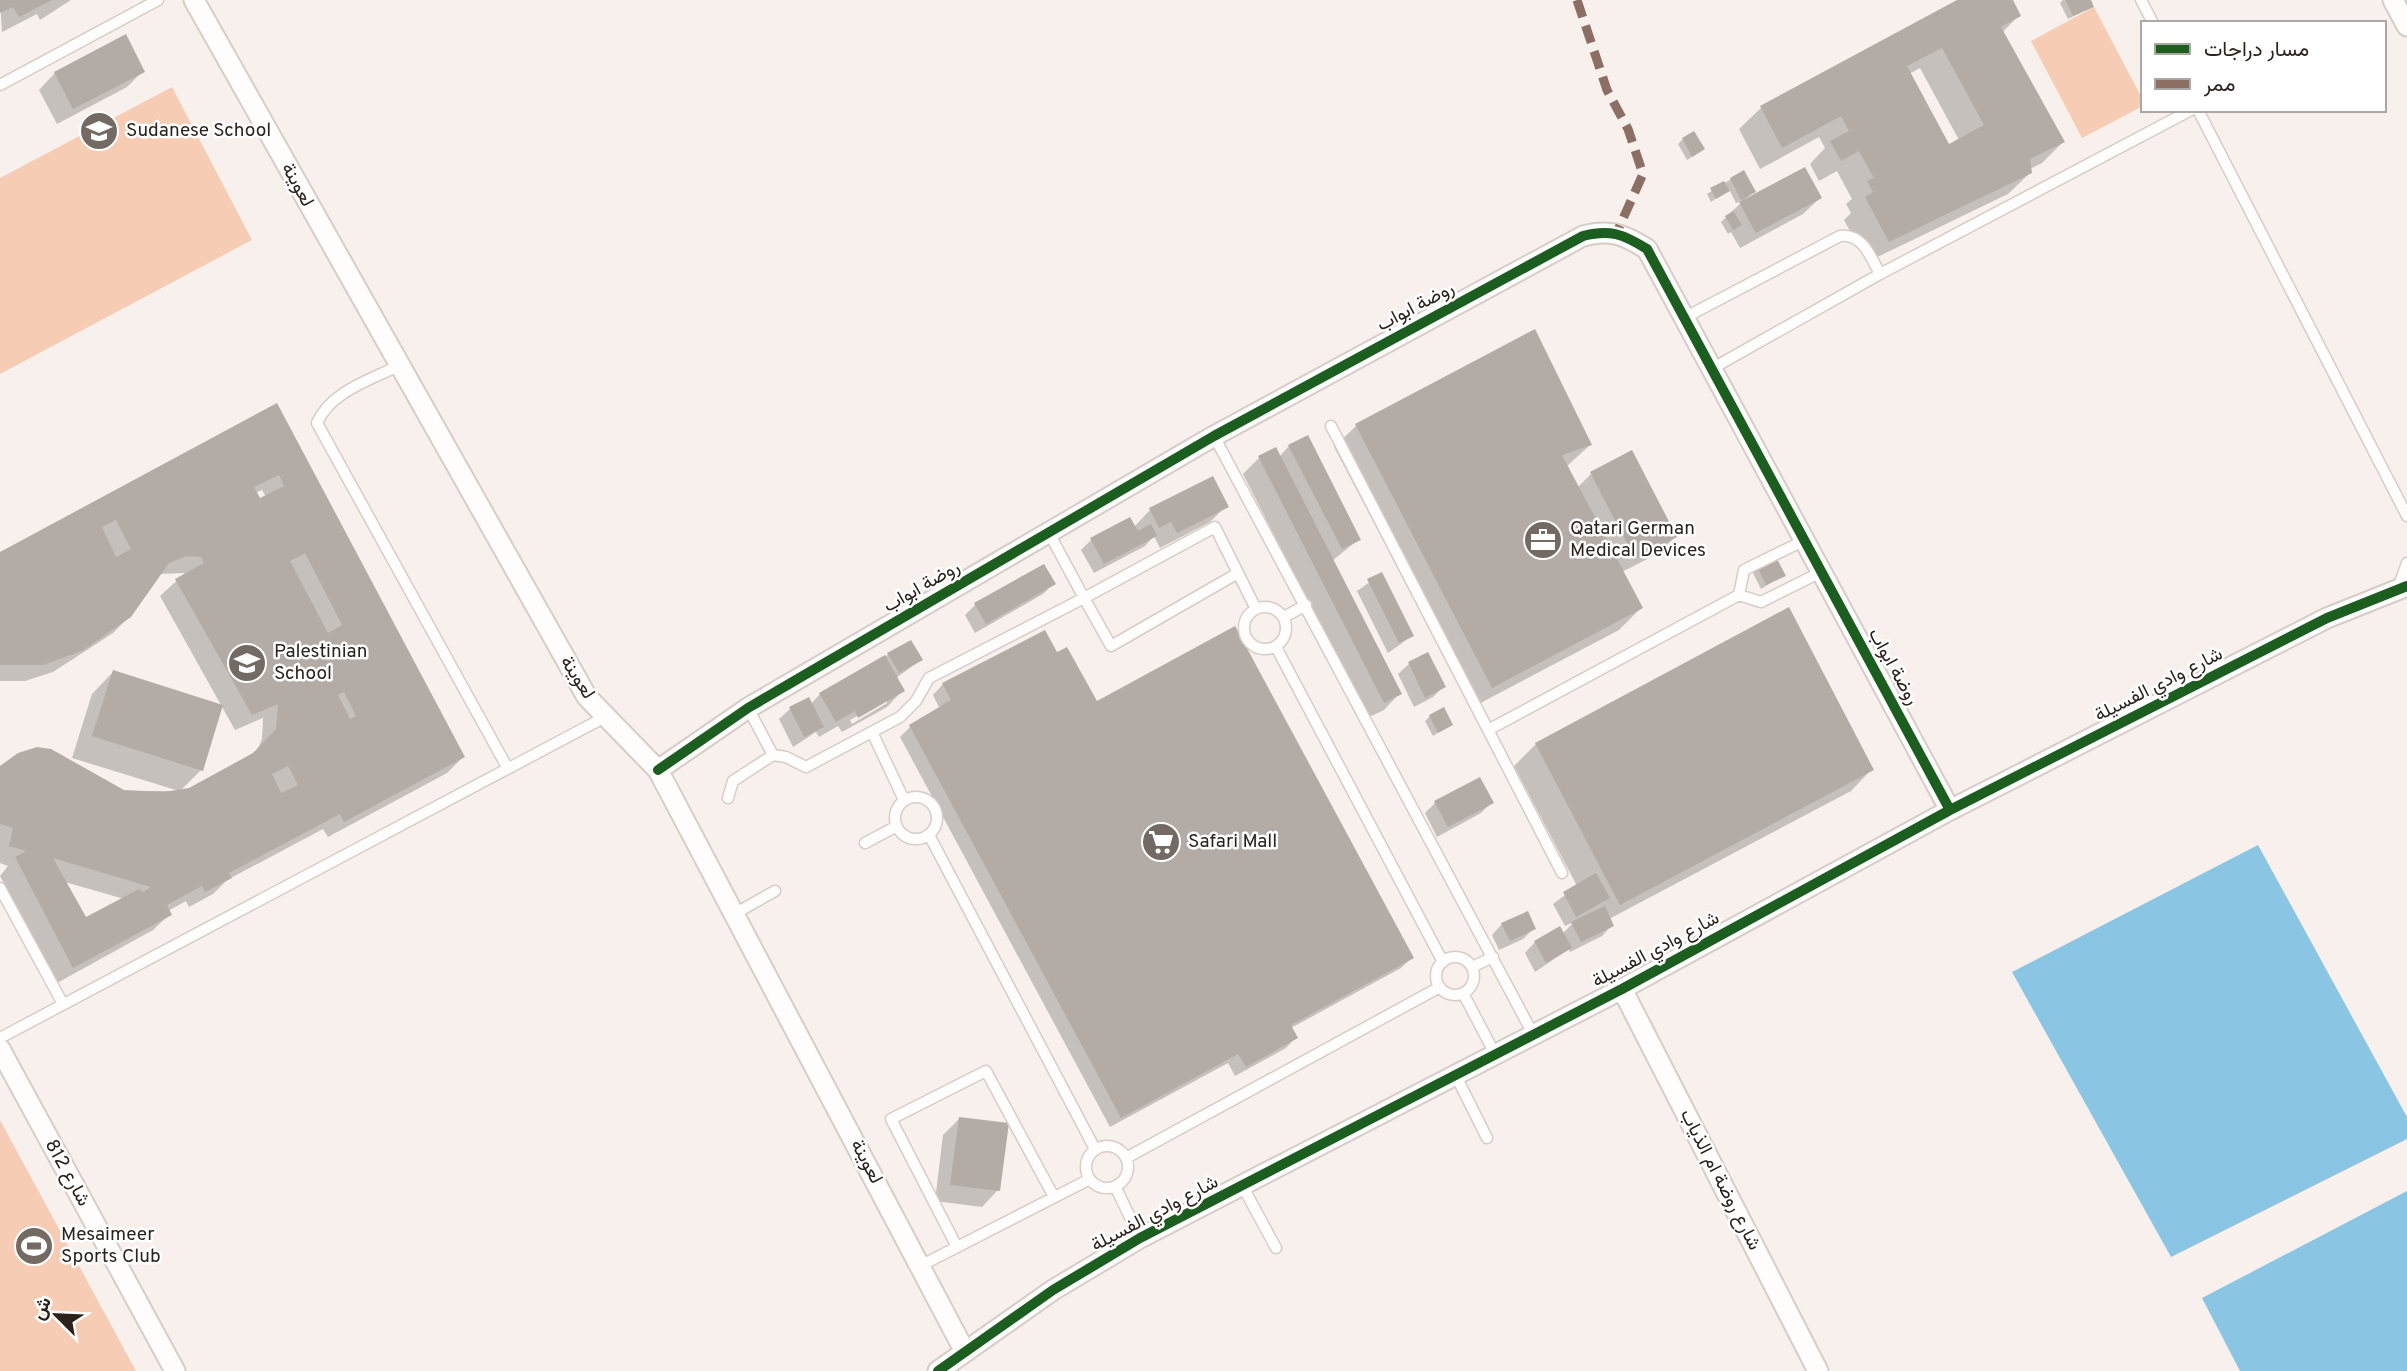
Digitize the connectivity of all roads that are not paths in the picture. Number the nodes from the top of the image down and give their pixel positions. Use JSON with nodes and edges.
{"nodes":[{"id":1,"x":158,"y":0,"type":"edge"},
{"id":2,"x":194,"y":0,"type":"edge"},
{"id":3,"x":2141,"y":0,"type":"edge"},
{"id":4,"x":2393,"y":0,"type":"edge"},
{"id":5,"x":2152,"y":21,"type":"edge"},
{"id":6,"x":2407,"y":26,"type":"edge"},
{"id":7,"x":0,"y":85,"type":"edge"},
{"id":8,"x":2187,"y":112,"type":"edge"},
{"id":9,"x":2199,"y":112,"type":"edge"},
{"id":10,"x":1880,"y":274,"type":"junction"},
{"id":11,"x":1684,"y":317,"type":"junction"},
{"id":12,"x":398,"y":366,"type":"junction"},
{"id":13,"x":1713,"y":368,"type":"junction"},
{"id":14,"x":1331,"y":426,"type":"dead end"},
{"id":15,"x":1214,"y":436,"type":"junction"},
{"id":16,"x":2406,"y":517,"type":"edge"},
{"id":17,"x":1049,"y":533,"type":"junction"},
{"id":18,"x":1805,"y":540,"type":"junction"},
{"id":19,"x":2407,"y":563,"type":"edge"},
{"id":20,"x":1821,"y":572,"type":"junction"},
{"id":21,"x":1238,"y":573,"type":"junction"},
{"id":22,"x":2402,"y":587,"type":"edge"},
{"id":23,"x":1739,"y":595,"type":"junction"},
{"id":24,"x":1084,"y":598,"type":"junction"},
{"id":25,"x":1306,"y":605,"type":"junction"},
{"id":26,"x":1256,"y":609,"type":"junction"},
{"id":27,"x":1284,"y":617,"type":"junction"},
{"id":28,"x":1276,"y":646,"type":"junction"},
{"id":29,"x":748,"y":708,"type":"junction"},
{"id":30,"x":607,"y":716,"type":"junction"},
{"id":31,"x":1488,"y":730,"type":"junction"},
{"id":32,"x":872,"y":733,"type":"junction"},
{"id":33,"x":773,"y":755,"type":"junction"},
{"id":34,"x":507,"y":767,"type":"junction"},
{"id":35,"x":658,"y":770,"type":"junction"},
{"id":36,"x":728,"y":798,"type":"dead end"},
{"id":37,"x":904,"y":800,"type":"junction"},
{"id":38,"x":1950,"y":810,"type":"junction"},
{"id":39,"x":897,"y":826,"type":"junction"},
{"id":40,"x":929,"y":835,"type":"junction"},
{"id":41,"x":865,"y":843,"type":"dead end"},
{"id":42,"x":1562,"y":873,"type":"dead end"},
{"id":43,"x":0,"y":888,"type":"edge"},
{"id":44,"x":775,"y":891,"type":"dead end"},
{"id":45,"x":736,"y":912,"type":"junction"},
{"id":46,"x":1493,"y":957,"type":"junction"},
{"id":47,"x":1443,"y":962,"type":"junction"},
{"id":48,"x":1472,"y":967,"type":"junction"},
{"id":49,"x":1440,"y":987,"type":"junction"},
{"id":50,"x":1622,"y":989,"type":"junction"},
{"id":51,"x":1463,"y":993,"type":"junction"},
{"id":52,"x":64,"y":1004,"type":"junction"},
{"id":53,"x":1533,"y":1034,"type":"junction"},
{"id":54,"x":0,"y":1038,"type":"edge"},
{"id":55,"x":0,"y":1049,"type":"edge"},
{"id":56,"x":1495,"y":1054,"type":"junction"},
{"id":57,"x":1456,"y":1076,"type":"junction"},
{"id":58,"x":1487,"y":1139,"type":"dead end"},
{"id":59,"x":1095,"y":1149,"type":"junction"},
{"id":60,"x":1126,"y":1158,"type":"junction"},
{"id":61,"x":1090,"y":1179,"type":"junction"},
{"id":62,"x":1115,"y":1186,"type":"junction"},
{"id":63,"x":1243,"y":1187,"type":"junction"},
{"id":64,"x":1054,"y":1197,"type":"junction"},
{"id":65,"x":1140,"y":1238,"type":"junction"},
{"id":66,"x":957,"y":1247,"type":"junction"},
{"id":67,"x":1276,"y":1248,"type":"dead end"},
{"id":68,"x":920,"y":1266,"type":"junction"},
{"id":69,"x":964,"y":1350,"type":"junction"},
{"id":70,"x":175,"y":1371,"type":"edge"},
{"id":71,"x":937,"y":1371,"type":"edge"},
{"id":72,"x":1818,"y":1371,"type":"edge"}],
"edges":[{"from":1,"to":7,"type":"lane"},
{"from":2,"to":12,"type":"street","name":"لعوينة"},
{"from":3,"to":5,"type":"lane"},
{"from":4,"to":6,"type":"street"},
{"from":8,"to":10,"type":"lane"},
{"from":9,"to":16,"type":"lane"},
{"from":10,"to":11,"type":"lane"},
{"from":10,"to":13,"type":"lane"},
{"from":11,"to":13,"type":"street","name":"روضة ابواب"},
{"from":11,"to":15,"type":"street","name":"روضة ابواب"},
{"from":12,"to":30,"type":"street","name":"لعوينة"},
{"from":12,"to":34,"type":"lane"},
{"from":13,"to":18,"type":"street","name":"روضة ابواب"},
{"from":14,"to":31,"type":"lane"},
{"from":15,"to":17,"type":"street","name":"روضة ابواب"},
{"from":15,"to":25,"type":"lane"},
{"from":17,"to":24,"type":"lane"},
{"from":17,"to":29,"type":"street","name":"روضة ابواب"},
{"from":18,"to":20,"type":"street","name":"روضة ابواب"},
{"from":18,"to":23,"type":"lane"},
{"from":19,"to":22,"type":"lane"},
{"from":20,"to":23,"type":"lane"},
{"from":20,"to":38,"type":"street","name":"روضة ابواب"},
{"from":21,"to":24,"type":"lane"},
{"from":21,"to":24,"type":"lane"},
{"from":21,"to":26,"type":"lane"},
{"from":22,"to":38,"type":"street","name":"شارع وادي الفسيلة"},
{"from":23,"to":31,"type":"lane"},
{"from":24,"to":32,"type":"lane"},
{"from":25,"to":27,"type":"lane"},
{"from":25,"to":46,"type":"lane"},
{"from":26,"to":27,"type":"lane"},
{"from":26,"to":28,"type":"lane"},
{"from":27,"to":28,"type":"lane"},
{"from":28,"to":47,"type":"lane"},
{"from":29,"to":33,"type":"lane"},
{"from":29,"to":35,"type":"street","name":"روضة ابواب"},
{"from":30,"to":34,"type":"lane"},
{"from":30,"to":35,"type":"street","name":"لعوينة"},
{"from":31,"to":42,"type":"lane"},
{"from":32,"to":33,"type":"lane"},
{"from":32,"to":37,"type":"lane"},
{"from":33,"to":36,"type":"lane"},
{"from":34,"to":52,"type":"lane"},
{"from":35,"to":45,"type":"street","name":"لعوينة"},
{"from":37,"to":39,"type":"lane"},
{"from":37,"to":40,"type":"lane"},
{"from":38,"to":50,"type":"street","name":"شارع وادي الفسيلة"},
{"from":39,"to":40,"type":"lane"},
{"from":39,"to":41,"type":"lane"},
{"from":40,"to":59,"type":"lane"},
{"from":43,"to":52,"type":"lane"},
{"from":44,"to":45,"type":"lane"},
{"from":45,"to":68,"type":"street","name":"لعوينة"},
{"from":46,"to":48,"type":"lane"},
{"from":46,"to":53,"type":"lane"},
{"from":47,"to":48,"type":"lane"},
{"from":47,"to":49,"type":"lane"},
{"from":48,"to":51,"type":"lane"},
{"from":49,"to":51,"type":"lane"},
{"from":49,"to":60,"type":"lane"},
{"from":50,"to":53,"type":"street","name":"شارع وادي الفسيلة"},
{"from":50,"to":72,"type":"street","name":"شارع روضة ام الذياب"},
{"from":51,"to":56,"type":"lane"},
{"from":52,"to":54,"type":"lane"},
{"from":53,"to":56,"type":"street","name":"شارع وادي الفسيلة"},
{"from":55,"to":70,"type":"street","name":"شارع 812"},
{"from":56,"to":57,"type":"street","name":"شارع وادي الفسيلة"},
{"from":57,"to":58,"type":"lane"},
{"from":57,"to":63,"type":"street","name":"شارع وادي الفسيلة"},
{"from":59,"to":60,"type":"lane"},
{"from":59,"to":61,"type":"lane"},
{"from":60,"to":62,"type":"lane"},
{"from":61,"to":62,"type":"lane"},
{"from":61,"to":64,"type":"lane"},
{"from":62,"to":65,"type":"lane"},
{"from":63,"to":65,"type":"street","name":"شارع وادي الفسيلة"},
{"from":63,"to":67,"type":"lane"},
{"from":64,"to":66,"type":"lane"},
{"from":64,"to":66,"type":"lane"},
{"from":65,"to":69,"type":"street","name":"شارع وادي الفسيلة"},
{"from":66,"to":68,"type":"lane"},
{"from":68,"to":69,"type":"street","name":"لعوينة"},
{"from":69,"to":71,"type":"street","name":"شارع وادي الفسيلة"}]}
